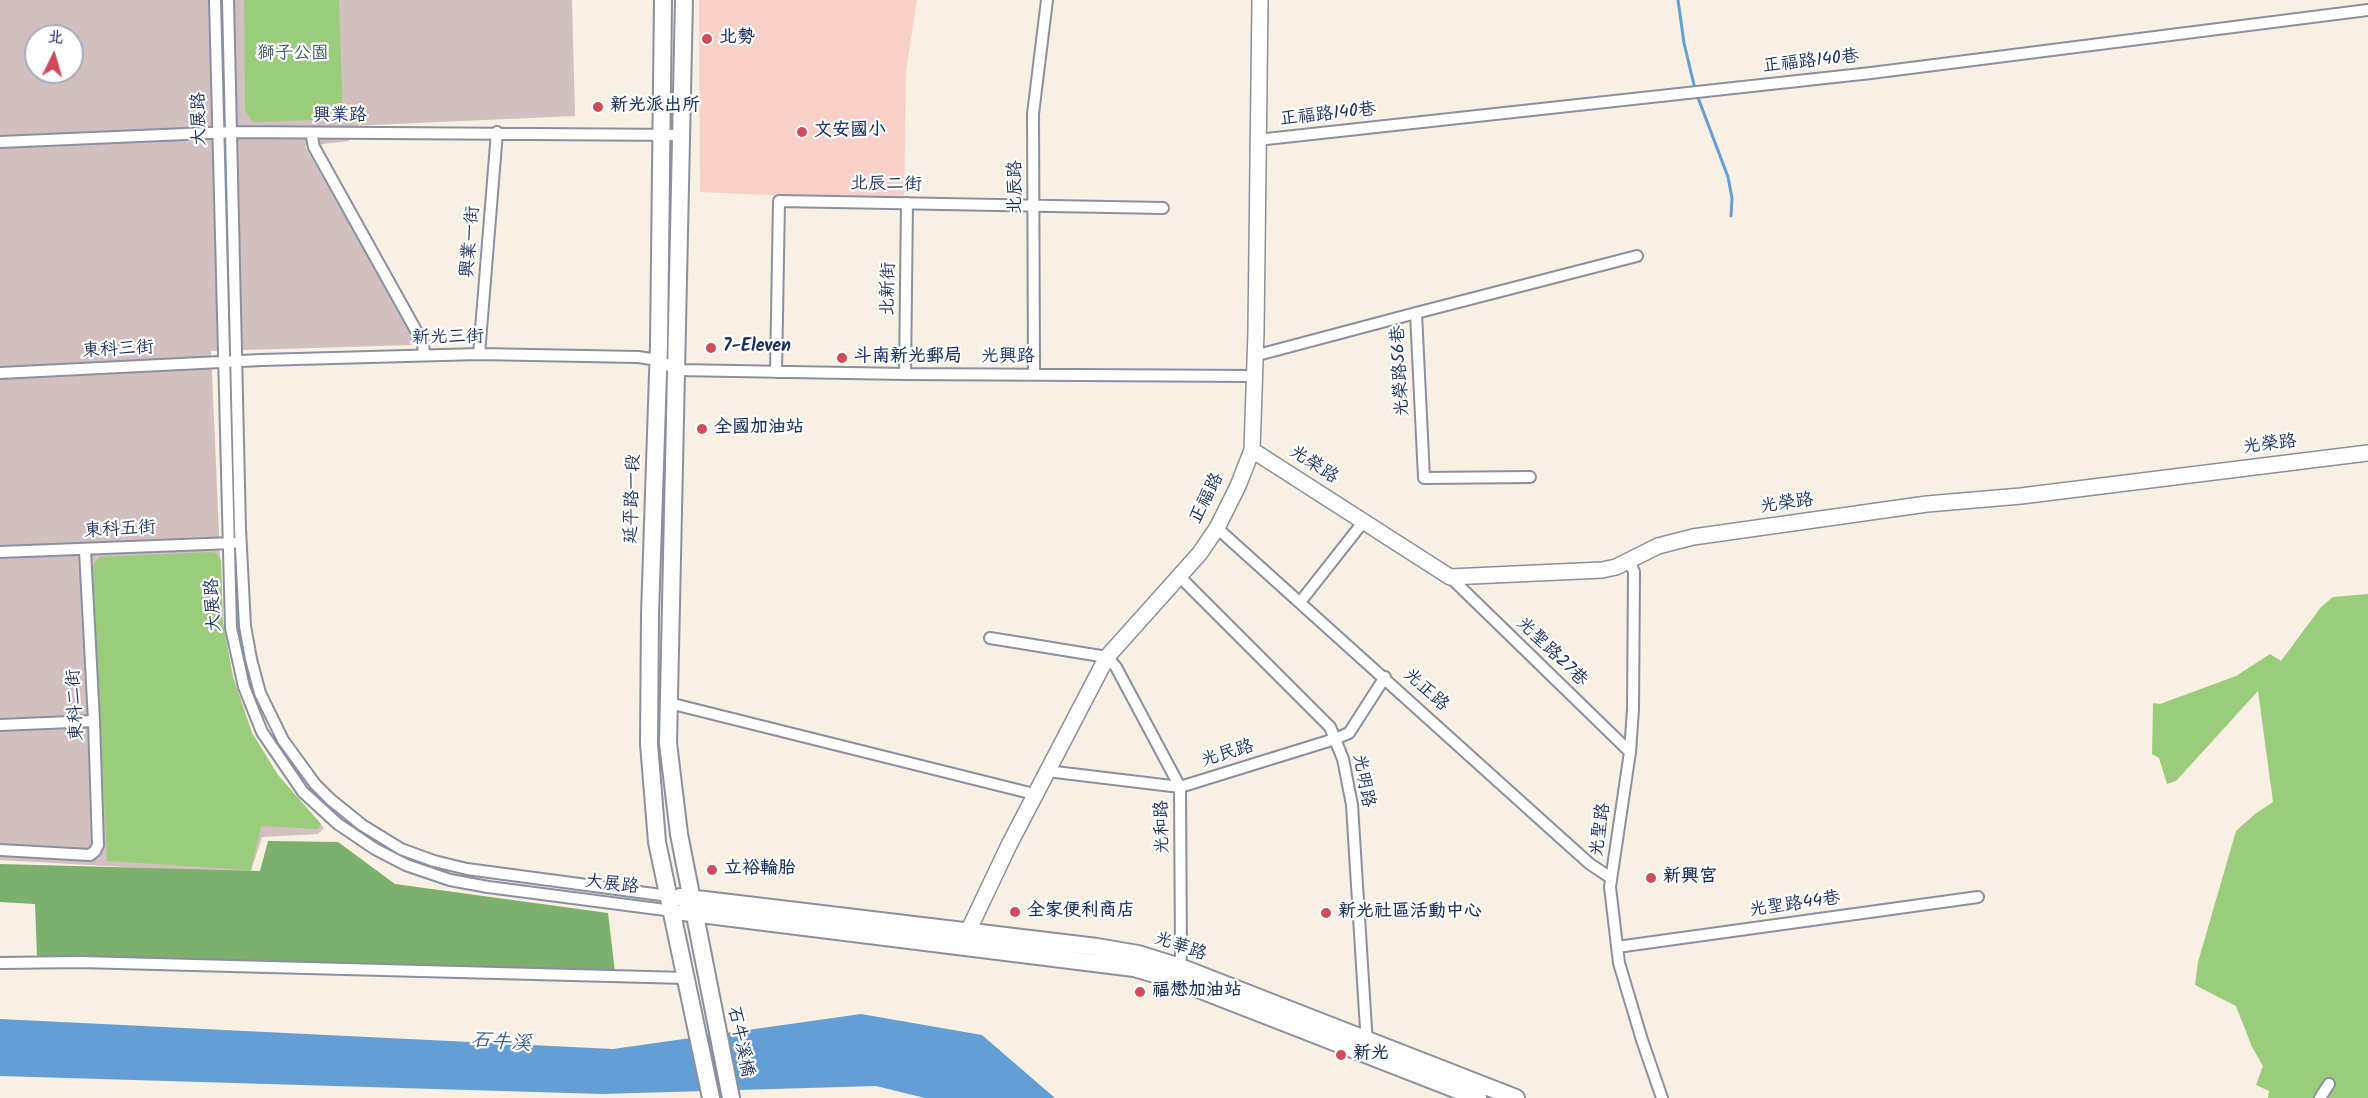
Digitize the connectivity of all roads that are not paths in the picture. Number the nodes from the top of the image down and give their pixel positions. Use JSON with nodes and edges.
{"nodes":[{"id":1,"x":214,"y":0,"type":"edge"},
{"id":2,"x":228,"y":0,"type":"edge"},
{"id":3,"x":663,"y":0,"type":"edge"},
{"id":4,"x":684,"y":0,"type":"edge"},
{"id":5,"x":1047,"y":0,"type":"edge"},
{"id":6,"x":1260,"y":0,"type":"edge"},
{"id":7,"x":2368,"y":10,"type":"edge"},
{"id":8,"x":232,"y":132,"type":"junction"},
{"id":9,"x":497,"y":132,"type":"junction"},
{"id":10,"x":218,"y":133,"type":"junction"},
{"id":11,"x":311,"y":133,"type":"junction"},
{"id":12,"x":662,"y":134,"type":"junction"},
{"id":13,"x":681,"y":135,"type":"junction"},
{"id":14,"x":1257,"y":140,"type":"junction"},
{"id":15,"x":0,"y":142,"type":"edge"},
{"id":16,"x":907,"y":203,"type":"junction"},
{"id":17,"x":1033,"y":205,"type":"junction"},
{"id":18,"x":1163,"y":208,"type":"dead end"},
{"id":19,"x":1637,"y":256,"type":"dead end"},
{"id":20,"x":1416,"y":312,"type":"junction"},
{"id":21,"x":479,"y":354,"type":"junction"},
{"id":22,"x":424,"y":355,"type":"junction"},
{"id":23,"x":1254,"y":356,"type":"junction"},
{"id":24,"x":658,"y":360,"type":"junction"},
{"id":25,"x":237,"y":362,"type":"junction"},
{"id":26,"x":224,"y":363,"type":"junction"},
{"id":27,"x":677,"y":370,"type":"junction"},
{"id":28,"x":776,"y":372,"type":"junction"},
{"id":29,"x":0,"y":373,"type":"edge"},
{"id":30,"x":905,"y":374,"type":"junction"},
{"id":31,"x":1034,"y":374,"type":"junction"},
{"id":32,"x":1253,"y":376,"type":"junction"},
{"id":33,"x":1252,"y":450,"type":"junction"},
{"id":34,"x":2368,"y":453,"type":"edge"},
{"id":35,"x":1530,"y":477,"type":"dead end"},
{"id":36,"x":654,"y":493,"type":"junction"},
{"id":37,"x":674,"y":494,"type":"junction"},
{"id":38,"x":1364,"y":521,"type":"junction"},
{"id":39,"x":1217,"y":528,"type":"junction"},
{"id":40,"x":228,"y":543,"type":"junction"},
{"id":41,"x":241,"y":543,"type":"junction"},
{"id":42,"x":85,"y":550,"type":"junction"},
{"id":43,"x":0,"y":552,"type":"edge"},
{"id":44,"x":1629,"y":561,"type":"junction"},
{"id":45,"x":1180,"y":577,"type":"junction"},
{"id":46,"x":1450,"y":577,"type":"junction"},
{"id":47,"x":1301,"y":601,"type":"junction"},
{"id":48,"x":650,"y":614,"type":"junction"},
{"id":49,"x":672,"y":615,"type":"junction"},
{"id":50,"x":990,"y":638,"type":"dead end"},
{"id":51,"x":1107,"y":657,"type":"junction"},
{"id":52,"x":1385,"y":677,"type":"junction"},
{"id":53,"x":669,"y":703,"type":"junction"},
{"id":54,"x":94,"y":721,"type":"junction"},
{"id":55,"x":0,"y":725,"type":"edge"},
{"id":56,"x":1335,"y":739,"type":"junction"},
{"id":57,"x":1630,"y":752,"type":"junction"},
{"id":58,"x":1047,"y":771,"type":"junction"},
{"id":59,"x":1180,"y":787,"type":"junction"},
{"id":60,"x":1034,"y":794,"type":"junction"},
{"id":61,"x":0,"y":850,"type":"edge"},
{"id":62,"x":1611,"y":878,"type":"junction"},
{"id":63,"x":1978,"y":897,"type":"dead end"},
{"id":64,"x":671,"y":903,"type":"junction"},
{"id":65,"x":692,"y":906,"type":"junction"},
{"id":66,"x":964,"y":939,"type":"junction"},
{"id":67,"x":1617,"y":947,"type":"junction"},
{"id":68,"x":0,"y":963,"type":"edge"},
{"id":69,"x":1177,"y":974,"type":"junction"},
{"id":70,"x":686,"y":978,"type":"junction"},
{"id":71,"x":1367,"y":1047,"type":"junction"},
{"id":72,"x":2329,"y":1084,"type":"dead end"},
{"id":73,"x":1480,"y":1094,"type":"edge"},
{"id":74,"x":711,"y":1098,"type":"edge"},
{"id":75,"x":731,"y":1098,"type":"edge"},
{"id":76,"x":1516,"y":1098,"type":"edge"},
{"id":77,"x":1662,"y":1098,"type":"edge"},
{"id":78,"x":2320,"y":1098,"type":"edge"}],
"edges":[{"from":1,"to":10,"type":"street","name":"大展路"},
{"from":2,"to":8,"type":"street","name":"大展路"},
{"from":3,"to":12,"type":"main road","name":"延平路一段"},
{"from":4,"to":13,"type":"main road"},
{"from":5,"to":17,"type":"street","name":"北辰路"},
{"from":6,"to":14,"type":"street","name":"正福路"},
{"from":7,"to":14,"type":"street","name":"正福路140巷"},
{"from":8,"to":10,"type":"street","name":"興業路"},
{"from":8,"to":11,"type":"street","name":"興業路"},
{"from":8,"to":25,"type":"street","name":"大展路"},
{"from":9,"to":11,"type":"street","name":"興業路"},
{"from":9,"to":12,"type":"street","name":"興業路"},
{"from":9,"to":21,"type":"street","name":"興業一街"},
{"from":10,"to":15,"type":"street","name":"興業路"},
{"from":10,"to":26,"type":"street","name":"大展路"},
{"from":11,"to":22,"type":"street"},
{"from":12,"to":13,"type":"street","name":"興業路"},
{"from":12,"to":24,"type":"main road","name":"延平路一段"},
{"from":13,"to":27,"type":"main road"},
{"from":14,"to":23,"type":"street","name":"正福路"},
{"from":16,"to":17,"type":"street","name":"北辰二街"},
{"from":16,"to":28,"type":"street","name":"北辰二街"},
{"from":16,"to":30,"type":"street","name":"北新街"},
{"from":17,"to":18,"type":"street","name":"北辰二街"},
{"from":17,"to":31,"type":"street","name":"北辰路"},
{"from":19,"to":20,"type":"street","name":"光榮路56巷"},
{"from":20,"to":23,"type":"street"},
{"from":20,"to":35,"type":"street","name":"光榮路56巷"},
{"from":21,"to":22,"type":"street","name":"新光三街"},
{"from":21,"to":24,"type":"street","name":"新光三街"},
{"from":22,"to":25,"type":"street","name":"新光三街"},
{"from":23,"to":32,"type":"street","name":"正福路"},
{"from":24,"to":27,"type":"street","name":"光興路"},
{"from":24,"to":36,"type":"main road","name":"延平路一段"},
{"from":25,"to":26,"type":"street","name":"東科三街"},
{"from":25,"to":41,"type":"street","name":"大展路"},
{"from":26,"to":29,"type":"street","name":"東科三街"},
{"from":26,"to":40,"type":"street","name":"大展路"},
{"from":27,"to":28,"type":"street","name":"光興路"},
{"from":27,"to":37,"type":"main road"},
{"from":28,"to":30,"type":"street","name":"光興路"},
{"from":30,"to":31,"type":"street","name":"光興路"},
{"from":31,"to":32,"type":"street","name":"光興路"},
{"from":32,"to":33,"type":"street","name":"正福路"},
{"from":33,"to":38,"type":"street","name":"光榮路"},
{"from":33,"to":39,"type":"street","name":"正福路"},
{"from":34,"to":44,"type":"street","name":"光榮路"},
{"from":36,"to":37,"type":"main road"},
{"from":36,"to":48,"type":"main road","name":"延平路一段"},
{"from":37,"to":49,"type":"main road"},
{"from":38,"to":46,"type":"street","name":"光榮路"},
{"from":38,"to":47,"type":"street"},
{"from":39,"to":45,"type":"street","name":"正福路"},
{"from":39,"to":47,"type":"street","name":"光正路"},
{"from":40,"to":41,"type":"street","name":"東科五街"},
{"from":40,"to":42,"type":"street","name":"東科五街"},
{"from":40,"to":64,"type":"street","name":"大展路"},
{"from":41,"to":64,"type":"street","name":"大展路"},
{"from":42,"to":43,"type":"street","name":"東科五街"},
{"from":42,"to":54,"type":"street","name":"東科二街"},
{"from":44,"to":46,"type":"street","name":"光榮路"},
{"from":44,"to":57,"type":"street","name":"光聖路"},
{"from":45,"to":51,"type":"street","name":"正福路"},
{"from":45,"to":56,"type":"street","name":"光明路"},
{"from":46,"to":57,"type":"street","name":"光聖路27巷"},
{"from":47,"to":52,"type":"street","name":"光正路"},
{"from":48,"to":49,"type":"main road"},
{"from":48,"to":64,"type":"main road","name":"延平路一段"},
{"from":49,"to":53,"type":"main road"},
{"from":50,"to":51,"type":"street"},
{"from":51,"to":58,"type":"street","name":"正福路"},
{"from":51,"to":59,"type":"street","name":"光和路"},
{"from":52,"to":56,"type":"street","name":"光民路"},
{"from":52,"to":62,"type":"street","name":"光正路"},
{"from":53,"to":60,"type":"street"},
{"from":53,"to":65,"type":"main road"},
{"from":54,"to":55,"type":"street"},
{"from":54,"to":61,"type":"street","name":"東科二街"},
{"from":56,"to":59,"type":"street","name":"光民路"},
{"from":56,"to":71,"type":"street","name":"光明路"},
{"from":57,"to":62,"type":"street","name":"光聖路"},
{"from":58,"to":59,"type":"street","name":"光民路"},
{"from":58,"to":60,"type":"street","name":"正福路"},
{"from":59,"to":69,"type":"street","name":"光和路"},
{"from":60,"to":66,"type":"street","name":"正福路"},
{"from":62,"to":67,"type":"street","name":"光聖路"},
{"from":63,"to":67,"type":"street","name":"光聖路44巷"},
{"from":64,"to":65,"type":"main road","name":"光華路"},
{"from":64,"to":70,"type":"main road","name":"延平路一段"},
{"from":65,"to":66,"type":"main road","name":"光華路"},
{"from":65,"to":75,"type":"main road","name":"石牛溪橋"},
{"from":66,"to":69,"type":"main road","name":"光華路"},
{"from":67,"to":77,"type":"street","name":"光聖路"},
{"from":68,"to":70,"type":"street"},
{"from":69,"to":71,"type":"main road","name":"光華路"},
{"from":70,"to":74,"type":"main road","name":"延平路一段"},
{"from":71,"to":73,"type":"main road","name":"光華路"},
{"from":72,"to":78,"type":"street"},
{"from":73,"to":76,"type":"main road","name":"光華路"}]}
